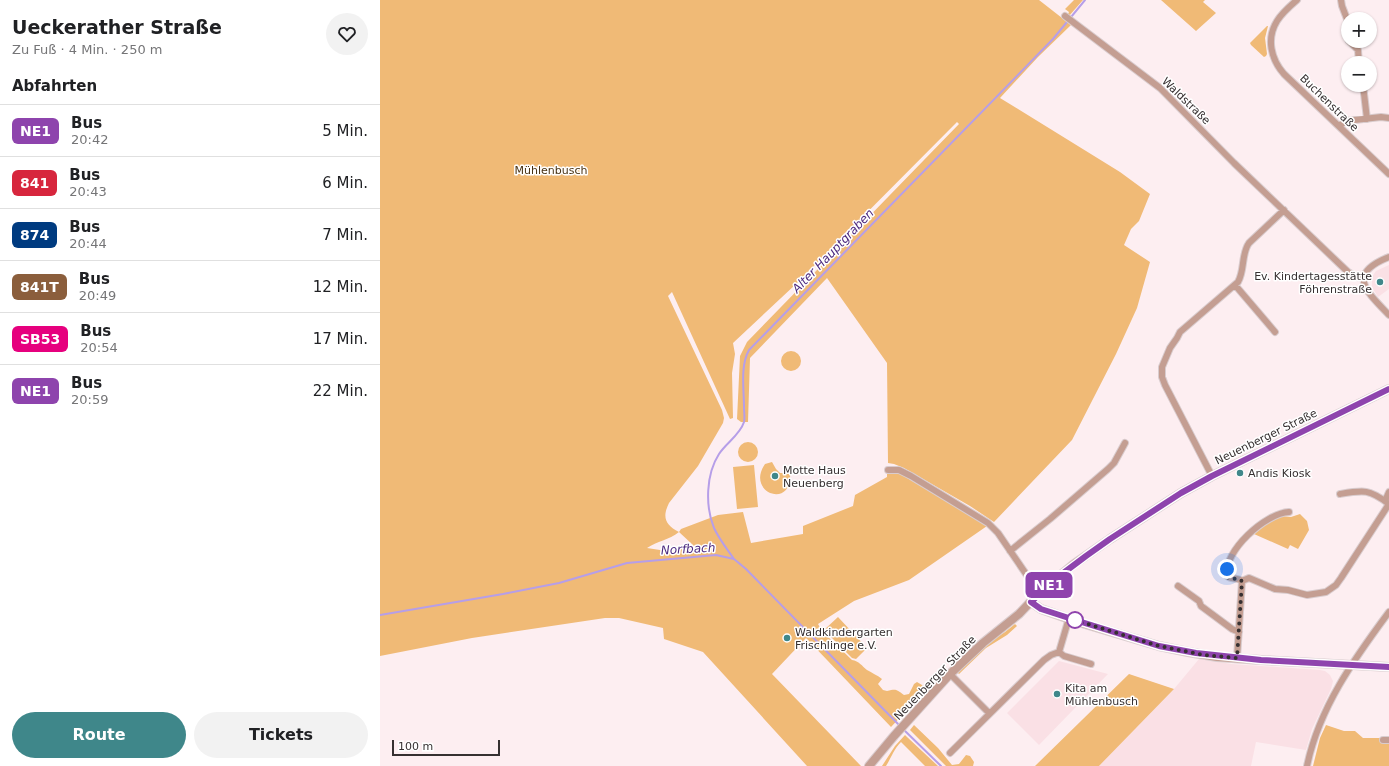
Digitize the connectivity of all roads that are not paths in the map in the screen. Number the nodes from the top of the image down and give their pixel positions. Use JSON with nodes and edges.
{"nodes":[{"id":1,"x":1297,"y":0,"type":"edge"},
{"id":2,"x":1341,"y":0,"type":"edge"},
{"id":3,"x":1344,"y":12,"type":"edge"},
{"id":4,"x":1064,"y":16,"type":"dead end"},
{"id":5,"x":1364,"y":92,"type":"edge"},
{"id":6,"x":1389,"y":118,"type":"edge"},
{"id":7,"x":1368,"y":119,"type":"junction"},
{"id":8,"x":1339,"y":126,"type":"junction"},
{"id":9,"x":1389,"y":174,"type":"edge"},
{"id":10,"x":1284,"y":210,"type":"junction"},
{"id":11,"x":1389,"y":257,"type":"edge"},
{"id":12,"x":1364,"y":278,"type":"junction"},
{"id":13,"x":1235,"y":285,"type":"junction"},
{"id":14,"x":1389,"y":315,"type":"edge"},
{"id":15,"x":1275,"y":332,"type":"dead end"},
{"id":16,"x":1389,"y":389,"type":"edge"},
{"id":17,"x":1124,"y":443,"type":"dead end"},
{"id":18,"x":888,"y":470,"type":"dead end"},
{"id":19,"x":1212,"y":476,"type":"junction"},
{"id":20,"x":1389,"y":492,"type":"edge"},
{"id":21,"x":1340,"y":494,"type":"dead end"},
{"id":22,"x":1388,"y":503,"type":"edge"},
{"id":23,"x":1289,"y":512,"type":"dead end"},
{"id":24,"x":1010,"y":551,"type":"junction"},
{"id":25,"x":1242,"y":581,"type":"junction"},
{"id":26,"x":1178,"y":586,"type":"dead end"},
{"id":27,"x":1039,"y":593,"type":"junction"},
{"id":28,"x":1031,"y":602,"type":"junction"},
{"id":29,"x":1389,"y":612,"type":"edge"},
{"id":30,"x":1069,"y":618,"type":"junction"},
{"id":31,"x":1239,"y":632,"type":"junction"},
{"id":32,"x":1059,"y":652,"type":"junction"},
{"id":33,"x":1237,"y":658,"type":"junction"},
{"id":34,"x":1091,"y":664,"type":"dead end"},
{"id":35,"x":1351,"y":666,"type":"junction"},
{"id":36,"x":1389,"y":667,"type":"edge"},
{"id":37,"x":950,"y":674,"type":"junction"},
{"id":38,"x":989,"y":713,"type":"junction"},
{"id":39,"x":950,"y":753,"type":"dead end"},
{"id":40,"x":869,"y":766,"type":"edge"},
{"id":41,"x":1307,"y":766,"type":"edge"}],
"edges":[{"from":1,"to":8,"type":"street","name":"Buchenstraße"},
{"from":2,"to":3,"type":"street"},
{"from":4,"to":10,"type":"street","name":"Waldstraße"},
{"from":5,"to":7,"type":"street"},
{"from":6,"to":7,"type":"street"},
{"from":7,"to":8,"type":"street"},
{"from":8,"to":9,"type":"street","name":"Buchenstraße"},
{"from":10,"to":12,"type":"street","name":"Waldstraße"},
{"from":10,"to":13,"type":"street"},
{"from":11,"to":12,"type":"street"},
{"from":12,"to":14,"type":"street"},
{"from":13,"to":15,"type":"street"},
{"from":13,"to":19,"type":"street"},
{"from":16,"to":19,"type":"street","name":"Neuenberger Straße"},
{"from":17,"to":24,"type":"street"},
{"from":18,"to":24,"type":"street"},
{"from":19,"to":27,"type":"street","name":"Neuenberger Straße"},
{"from":20,"to":22,"type":"street"},
{"from":21,"to":22,"type":"street"},
{"from":22,"to":25,"type":"street"},
{"from":23,"to":25,"type":"street"},
{"from":24,"to":27,"type":"street"},
{"from":25,"to":31,"type":"street"},
{"from":26,"to":31,"type":"street"},
{"from":27,"to":28,"type":"street","name":"Neuenberger Straße"},
{"from":28,"to":30,"type":"street"},
{"from":28,"to":37,"type":"street","name":"Neuenberger Straße"},
{"from":29,"to":35,"type":"street"},
{"from":30,"to":32,"type":"street"},
{"from":30,"to":33,"type":"street"},
{"from":31,"to":33,"type":"street"},
{"from":32,"to":34,"type":"street"},
{"from":32,"to":38,"type":"street"},
{"from":33,"to":35,"type":"street"},
{"from":35,"to":36,"type":"street"},
{"from":35,"to":41,"type":"street"},
{"from":37,"to":38,"type":"street"},
{"from":37,"to":40,"type":"street","name":"Neuenberger Straße"},
{"from":38,"to":39,"type":"street"}]}
